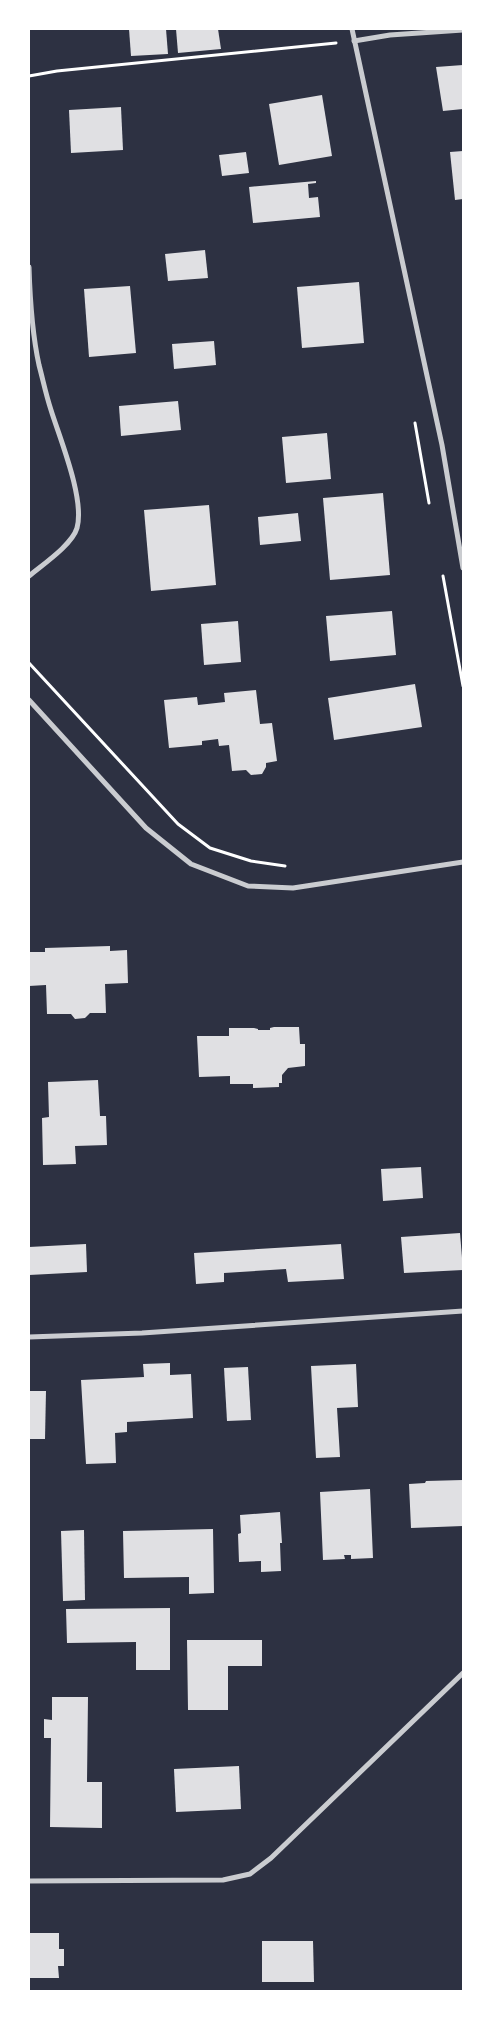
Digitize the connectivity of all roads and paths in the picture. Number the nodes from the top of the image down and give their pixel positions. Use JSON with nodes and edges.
{"nodes":[{"id":1,"x":352,"y":29,"type":"edge"},
{"id":2,"x":463,"y":30,"type":"edge"},
{"id":3,"x":334,"y":38,"type":"dead end"},
{"id":4,"x":354,"y":41,"type":"junction"},
{"id":5,"x":336,"y":48,"type":"dead end"},
{"id":6,"x":29,"y":76,"type":"edge"},
{"id":7,"x":29,"y":267,"type":"edge"},
{"id":8,"x":414,"y":421,"type":"dead end"},
{"id":9,"x":431,"y":510,"type":"dead end"},
{"id":10,"x":442,"y":568,"type":"dead end"},
{"id":11,"x":463,"y":568,"type":"edge"},
{"id":12,"x":29,"y":576,"type":"edge"},
{"id":13,"x":29,"y":663,"type":"edge"},
{"id":14,"x":463,"y":686,"type":"edge"},
{"id":15,"x":29,"y":700,"type":"edge"},
{"id":16,"x":463,"y":862,"type":"edge"},
{"id":17,"x":286,"y":866,"type":"dead end"},
{"id":18,"x":463,"y":1312,"type":"edge"},
{"id":19,"x":29,"y":1337,"type":"edge"},
{"id":20,"x":463,"y":1673,"type":"edge"},
{"id":21,"x":29,"y":1881,"type":"edge"}],
"edges":[{"from":1,"to":4,"type":"street"},
{"from":2,"to":4,"type":"street"},
{"from":3,"to":5,"type":"path"},
{"from":4,"to":6,"type":"path"},
{"from":4,"to":11,"type":"street"},
{"from":7,"to":12,"type":"street"},
{"from":8,"to":9,"type":"path"},
{"from":10,"to":14,"type":"path"},
{"from":13,"to":17,"type":"path"},
{"from":15,"to":16,"type":"street"},
{"from":18,"to":19,"type":"street"},
{"from":20,"to":21,"type":"street"}]}
